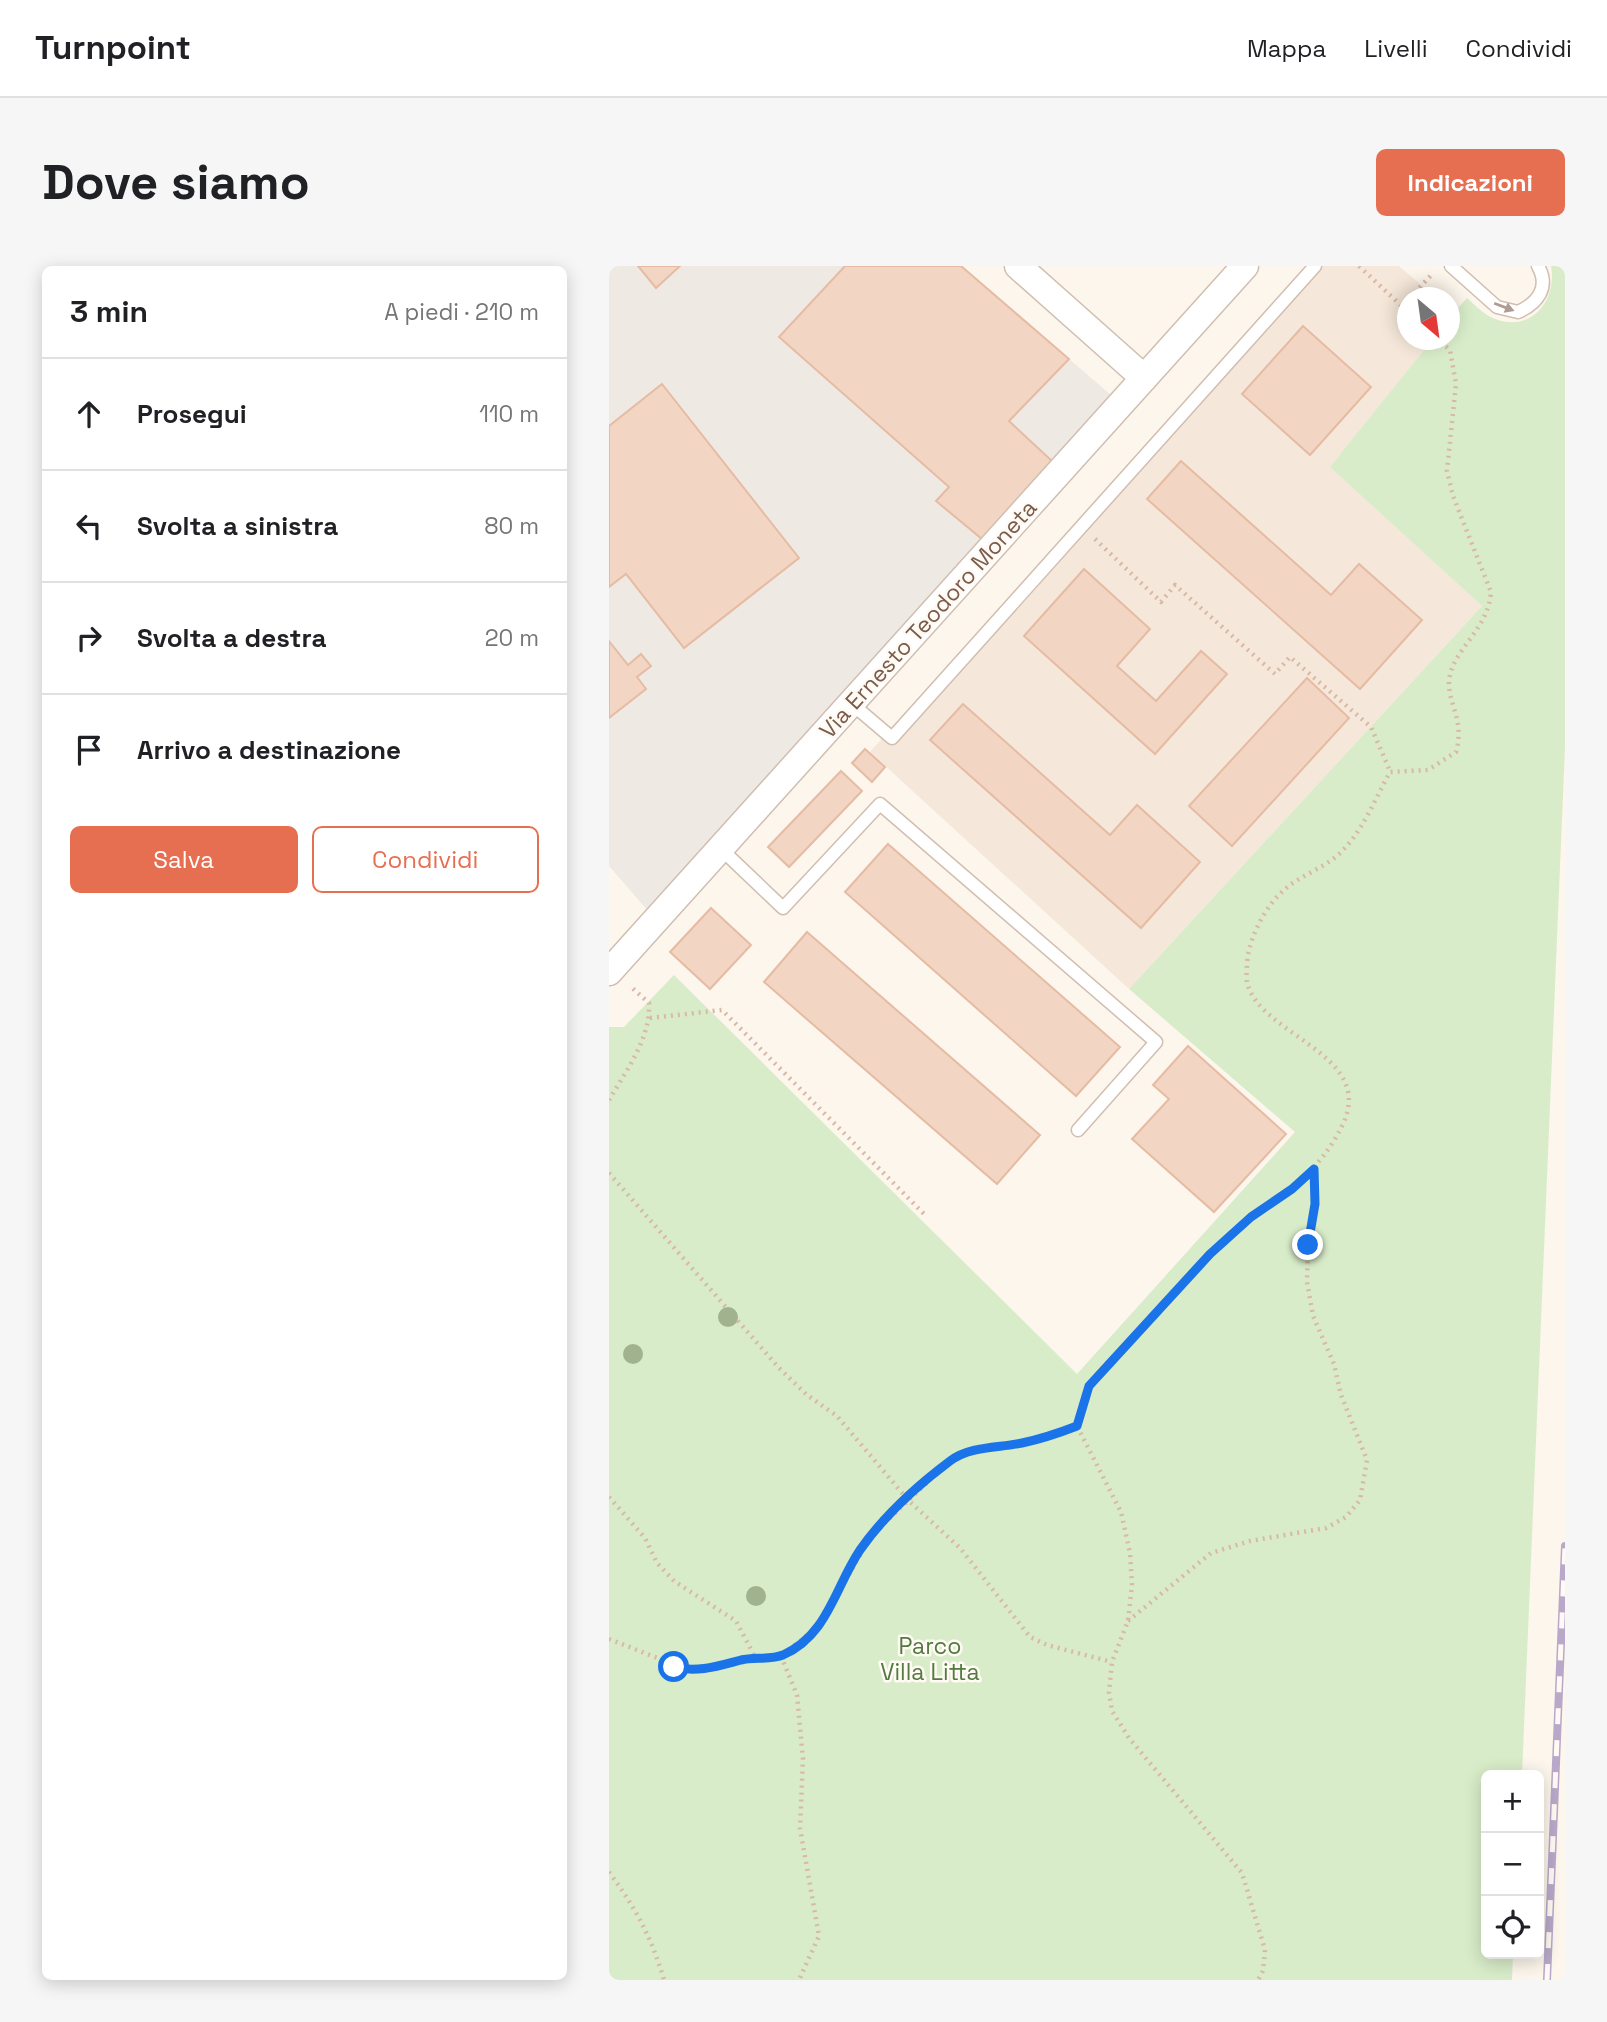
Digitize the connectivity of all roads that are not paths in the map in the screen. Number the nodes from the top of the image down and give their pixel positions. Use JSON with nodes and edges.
{"nodes":[{"id":1,"x":1018,"y":266,"type":"edge"},
{"id":2,"x":1245,"y":266,"type":"edge"},
{"id":3,"x":1315,"y":266,"type":"edge"},
{"id":4,"x":1451,"y":266,"type":"edge"},
{"id":5,"x":1538,"y":266,"type":"edge"},
{"id":6,"x":1144,"y":379,"type":"junction"},
{"id":7,"x":852,"y":704,"type":"junction"},
{"id":8,"x":719,"y":848,"type":"junction"},
{"id":9,"x":610,"y":971,"type":"edge"},
{"id":10,"x":1078,"y":1130,"type":"dead end"}],
"edges":[{"from":1,"to":6,"type":"street"},
{"from":2,"to":6,"type":"street","name":"Via Ernesto Teodoro Moneta"},
{"from":3,"to":7,"type":"lane"},
{"from":4,"to":5,"type":"lane","one_way":true},
{"from":6,"to":7,"type":"street","name":"Via Ernesto Teodoro Moneta"},
{"from":7,"to":8,"type":"street","name":"Via Ernesto Teodoro Moneta"},
{"from":8,"to":9,"type":"street","name":"Via Ernesto Teodoro Moneta"},
{"from":8,"to":10,"type":"lane"}]}
